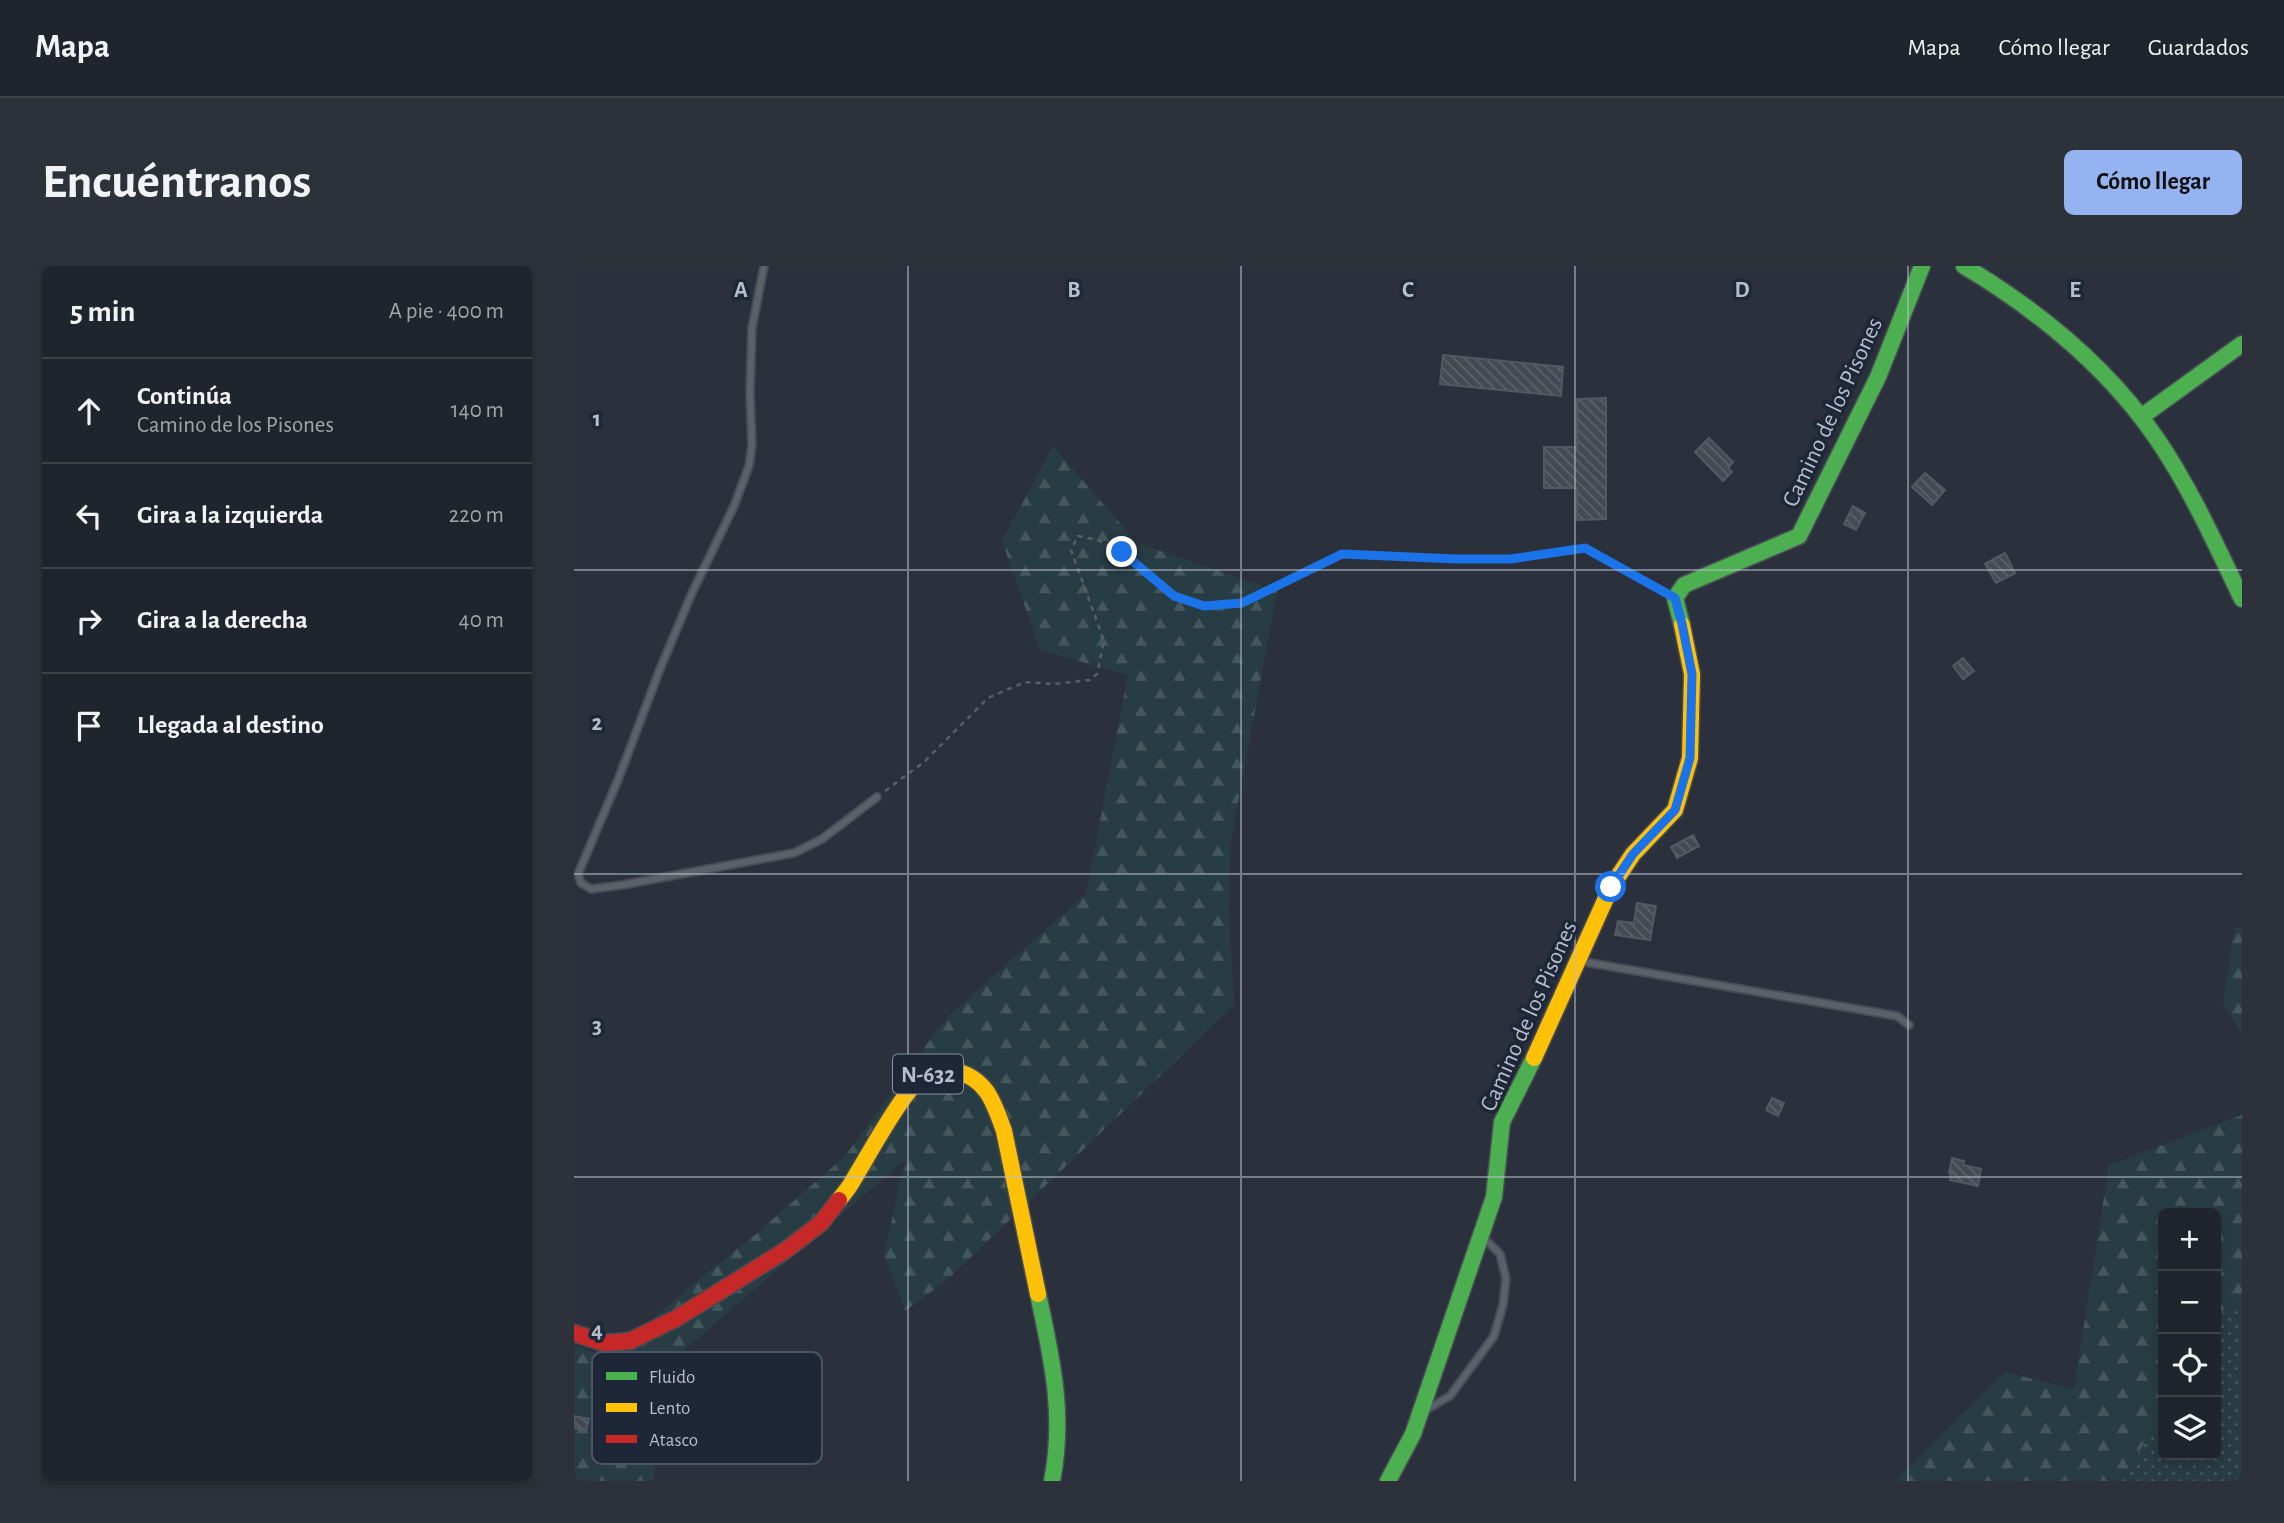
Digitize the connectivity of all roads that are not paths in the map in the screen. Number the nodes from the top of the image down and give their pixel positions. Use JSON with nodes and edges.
{"nodes":[{"id":1,"x":764,"y":266,"type":"edge"},
{"id":2,"x":1922,"y":266,"type":"edge"},
{"id":3,"x":1964,"y":266,"type":"edge"},
{"id":4,"x":2242,"y":344,"type":"edge"},
{"id":5,"x":2141,"y":417,"type":"junction"},
{"id":6,"x":2242,"y":599,"type":"edge"},
{"id":7,"x":877,"y":797,"type":"road end"},
{"id":8,"x":578,"y":884,"type":"edge"},
{"id":9,"x":1578,"y":960,"type":"junction"},
{"id":10,"x":1909,"y":1025,"type":"dead end"},
{"id":11,"x":1481,"y":1235,"type":"junction"},
{"id":12,"x":574,"y":1334,"type":"edge"},
{"id":13,"x":1418,"y":1414,"type":"junction"},
{"id":14,"x":1052,"y":1481,"type":"edge"},
{"id":15,"x":1388,"y":1481,"type":"edge"}],
"edges":[{"from":1,"to":8,"type":"lane"},
{"from":2,"to":9,"type":"main road","name":"Camino de los Pisones"},
{"from":3,"to":5,"type":"main road"},
{"from":4,"to":5,"type":"main road"},
{"from":5,"to":6,"type":"main road"},
{"from":7,"to":8,"type":"lane"},
{"from":9,"to":10,"type":"lane"},
{"from":9,"to":11,"type":"main road","name":"Camino de los Pisones"},
{"from":11,"to":13,"type":"main road","name":"Camino de los Pisones"},
{"from":11,"to":13,"type":"lane"},
{"from":12,"to":14,"type":"main road","number":"N-632"},
{"from":13,"to":15,"type":"main road","name":"Camino de los Pisones"}]}
